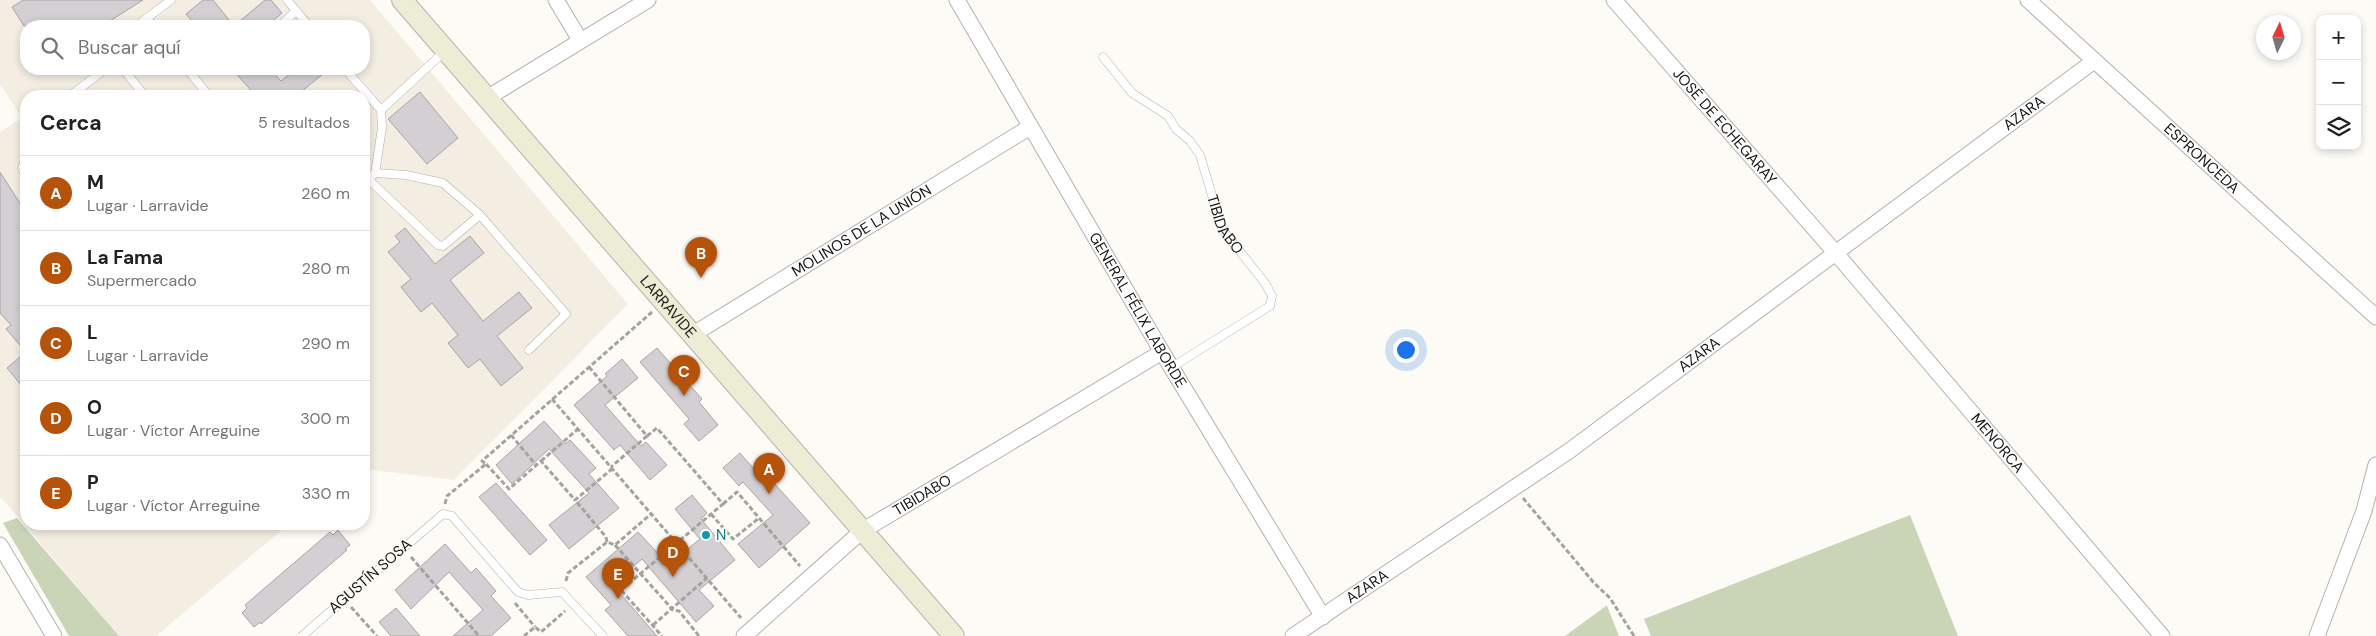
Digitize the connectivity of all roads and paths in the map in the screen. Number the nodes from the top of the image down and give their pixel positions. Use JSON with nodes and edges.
{"nodes":[{"id":1,"x":171,"y":0,"type":"edge"},
{"id":2,"x":287,"y":0,"type":"edge"},
{"id":3,"x":402,"y":0,"type":"edge"},
{"id":4,"x":556,"y":0,"type":"edge"},
{"id":5,"x":648,"y":0,"type":"edge"},
{"id":6,"x":957,"y":0,"type":"edge"},
{"id":7,"x":1614,"y":0,"type":"edge"},
{"id":8,"x":2028,"y":0,"type":"edge"},
{"id":9,"x":296,"y":11,"type":"junction"},
{"id":10,"x":147,"y":18,"type":"joint"},
{"id":11,"x":144,"y":20,"type":"edge"},
{"id":12,"x":286,"y":20,"type":"edge"},
{"id":13,"x":304,"y":20,"type":"edge"},
{"id":14,"x":580,"y":40,"type":"junction"},
{"id":15,"x":445,"y":51,"type":"junction"},
{"id":16,"x":1103,"y":58,"type":"dead end"},
{"id":17,"x":2094,"y":61,"type":"junction"},
{"id":18,"x":97,"y":75,"type":"edge"},
{"id":19,"x":128,"y":75,"type":"edge"},
{"id":20,"x":192,"y":75,"type":"edge"},
{"id":21,"x":351,"y":75,"type":"edge"},
{"id":22,"x":78,"y":90,"type":"edge"},
{"id":23,"x":140,"y":90,"type":"edge"},
{"id":24,"x":204,"y":90,"type":"edge"},
{"id":25,"x":364,"y":90,"type":"edge"},
{"id":26,"x":370,"y":97,"type":"edge"},
{"id":27,"x":487,"y":98,"type":"junction"},
{"id":28,"x":381,"y":110,"type":"junction"},
{"id":29,"x":1030,"y":127,"type":"junction"},
{"id":30,"x":376,"y":172,"type":"junction"},
{"id":31,"x":370,"y":179,"type":"edge"},
{"id":32,"x":370,"y":185,"type":"edge"},
{"id":33,"x":480,"y":215,"type":"junction"},
{"id":34,"x":1834,"y":252,"type":"junction"},
{"id":35,"x":664,"y":303,"type":"junction"},
{"id":36,"x":2376,"y":317,"type":"edge"},
{"id":37,"x":692,"y":335,"type":"junction"},
{"id":38,"x":529,"y":350,"type":"dead end"},
{"id":39,"x":1162,"y":352,"type":"junction"},
{"id":40,"x":589,"y":367,"type":"junction"},
{"id":41,"x":1172,"y":367,"type":"junction"},
{"id":42,"x":552,"y":399,"type":"junction"},
{"id":43,"x":578,"y":429,"type":"junction"},
{"id":44,"x":511,"y":436,"type":"junction"},
{"id":45,"x":647,"y":436,"type":"junction"},
{"id":46,"x":541,"y":461,"type":"junction"},
{"id":47,"x":486,"y":464,"type":"junction"},
{"id":48,"x":536,"y":465,"type":"junction"},
{"id":49,"x":2376,"y":465,"type":"edge"},
{"id":50,"x":611,"y":468,"type":"junction"},
{"id":51,"x":1513,"y":489,"type":"junction"},
{"id":52,"x":575,"y":500,"type":"junction"},
{"id":53,"x":723,"y":504,"type":"junction"},
{"id":54,"x":651,"y":514,"type":"junction"},
{"id":55,"x":711,"y":514,"type":"junction"},
{"id":56,"x":440,"y":515,"type":"junction"},
{"id":57,"x":759,"y":518,"type":"junction"},
{"id":58,"x":862,"y":531,"type":"junction"},
{"id":59,"x":607,"y":542,"type":"junction"},
{"id":60,"x":677,"y":543,"type":"junction"},
{"id":61,"x":0,"y":545,"type":"edge"},
{"id":62,"x":615,"y":545,"type":"junction"},
{"id":63,"x":402,"y":548,"type":"junction"},
{"id":64,"x":640,"y":573,"type":"junction"},
{"id":65,"x":707,"y":578,"type":"junction"},
{"id":66,"x":810,"y":578,"type":"junction"},
{"id":67,"x":562,"y":592,"type":"junction"},
{"id":68,"x":344,"y":599,"type":"junction"},
{"id":69,"x":574,"y":603,"type":"junction"},
{"id":70,"x":672,"y":609,"type":"junction"},
{"id":71,"x":1323,"y":617,"type":"junction"},
{"id":72,"x":653,"y":626,"type":"junction"},
{"id":73,"x":748,"y":633,"type":"edge"},
{"id":74,"x":54,"y":636,"type":"edge"},
{"id":75,"x":302,"y":636,"type":"edge"},
{"id":76,"x":377,"y":636,"type":"edge"},
{"id":77,"x":479,"y":636,"type":"edge"},
{"id":78,"x":524,"y":636,"type":"edge"},
{"id":79,"x":603,"y":636,"type":"edge"},
{"id":80,"x":662,"y":636,"type":"edge"},
{"id":81,"x":699,"y":636,"type":"edge"},
{"id":82,"x":954,"y":636,"type":"edge"},
{"id":83,"x":1293,"y":636,"type":"edge"},
{"id":84,"x":1634,"y":636,"type":"edge"},
{"id":85,"x":2162,"y":636,"type":"edge"},
{"id":86,"x":2317,"y":636,"type":"edge"}],
"edges":[{"from":1,"to":10,"type":"lane"},
{"from":2,"to":9,"type":"lane"},
{"from":3,"to":15,"type":"street","name":"LARRAVIDE"},
{"from":4,"to":14,"type":"street"},
{"from":5,"to":14,"type":"street"},
{"from":6,"to":29,"type":"street","name":"GENERAL FÉLIX LABORDE"},
{"from":7,"to":34,"type":"street","name":"JOSÉ DE ECHEGARAY"},
{"from":8,"to":17,"type":"street","name":"ESPRONCEDA"},
{"from":9,"to":12,"type":"lane"},
{"from":9,"to":13,"type":"lane"},
{"from":10,"to":11,"type":"lane"},
{"from":14,"to":27,"type":"street"},
{"from":15,"to":27,"type":"street","name":"LARRAVIDE"},
{"from":15,"to":28,"type":"lane"},
{"from":16,"to":41,"type":"lane","name":"TIBIDABO"},
{"from":17,"to":34,"type":"street","name":"AZARA"},
{"from":17,"to":36,"type":"street","name":"ESPRONCEDA"},
{"from":18,"to":22,"type":"lane"},
{"from":19,"to":23,"type":"lane"},
{"from":20,"to":24,"type":"lane"},
{"from":21,"to":25,"type":"lane"},
{"from":26,"to":28,"type":"lane"},
{"from":27,"to":35,"type":"street","name":"LARRAVIDE"},
{"from":28,"to":30,"type":"lane"},
{"from":29,"to":37,"type":"street","name":"MOLINOS DE LA UNIÓN"},
{"from":29,"to":39,"type":"street","name":"GENERAL FÉLIX LABORDE"},
{"from":30,"to":31,"type":"lane"},
{"from":30,"to":33,"type":"lane"},
{"from":32,"to":33,"type":"lane"},
{"from":33,"to":38,"type":"lane"},
{"from":34,"to":51,"type":"street","name":"AZARA"},
{"from":34,"to":85,"type":"street","name":"MENORCA"},
{"from":35,"to":37,"type":"street","name":"LARRAVIDE"},
{"from":35,"to":40,"type":"path"},
{"from":37,"to":58,"type":"street","name":"LARRAVIDE"},
{"from":39,"to":41,"type":"street","name":"GENERAL FÉLIX LABORDE"},
{"from":39,"to":58,"type":"street","name":"TIBIDABO"},
{"from":40,"to":42,"type":"path"},
{"from":40,"to":45,"type":"path"},
{"from":41,"to":71,"type":"street","name":"GENERAL FÉLIX LABORDE"},
{"from":42,"to":43,"type":"path"},
{"from":42,"to":44,"type":"path"},
{"from":43,"to":46,"type":"path"},
{"from":43,"to":50,"type":"path"},
{"from":44,"to":47,"type":"path"},
{"from":44,"to":48,"type":"path"},
{"from":45,"to":50,"type":"path"},
{"from":45,"to":53,"type":"path"},
{"from":46,"to":48,"type":"path"},
{"from":46,"to":52,"type":"path"},
{"from":47,"to":48,"type":"path"},
{"from":47,"to":56,"type":"path"},
{"from":49,"to":86,"type":"street"},
{"from":50,"to":52,"type":"path"},
{"from":50,"to":54,"type":"path"},
{"from":51,"to":71,"type":"street","name":"AZARA"},
{"from":51,"to":84,"type":"path"},
{"from":52,"to":59,"type":"path"},
{"from":53,"to":55,"type":"path"},
{"from":53,"to":57,"type":"path"},
{"from":54,"to":60,"type":"path"},
{"from":54,"to":62,"type":"path"},
{"from":55,"to":57,"type":"path"},
{"from":55,"to":60,"type":"path"},
{"from":56,"to":63,"type":"lane","name":"AGUSTÍN SOSA"},
{"from":56,"to":67,"type":"lane"},
{"from":57,"to":66,"type":"path"},
{"from":58,"to":66,"type":"street","name":"TIBIDABO"},
{"from":58,"to":82,"type":"street","name":"LARRAVIDE"},
{"from":59,"to":62,"type":"path"},
{"from":59,"to":67,"type":"path"},
{"from":60,"to":64,"type":"path"},
{"from":60,"to":65,"type":"path"},
{"from":61,"to":74,"type":"street"},
{"from":62,"to":64,"type":"path"},
{"from":63,"to":68,"type":"lane","name":"AGUSTÍN SOSA"},
{"from":63,"to":77,"type":"path"},
{"from":64,"to":70,"type":"path"},
{"from":64,"to":72,"type":"path"},
{"from":65,"to":70,"type":"path"},
{"from":65,"to":73,"type":"path"},
{"from":66,"to":73,"type":"street","name":"TIBIDABO"},
{"from":67,"to":69,"type":"lane"},
{"from":68,"to":75,"type":"lane","name":"AGUSTÍN SOSA"},
{"from":68,"to":76,"type":"path"},
{"from":69,"to":78,"type":"path"},
{"from":69,"to":79,"type":"lane"},
{"from":70,"to":72,"type":"path"},
{"from":70,"to":81,"type":"path"},
{"from":71,"to":83,"type":"street","name":"AZARA"},
{"from":72,"to":80,"type":"path"}]}
